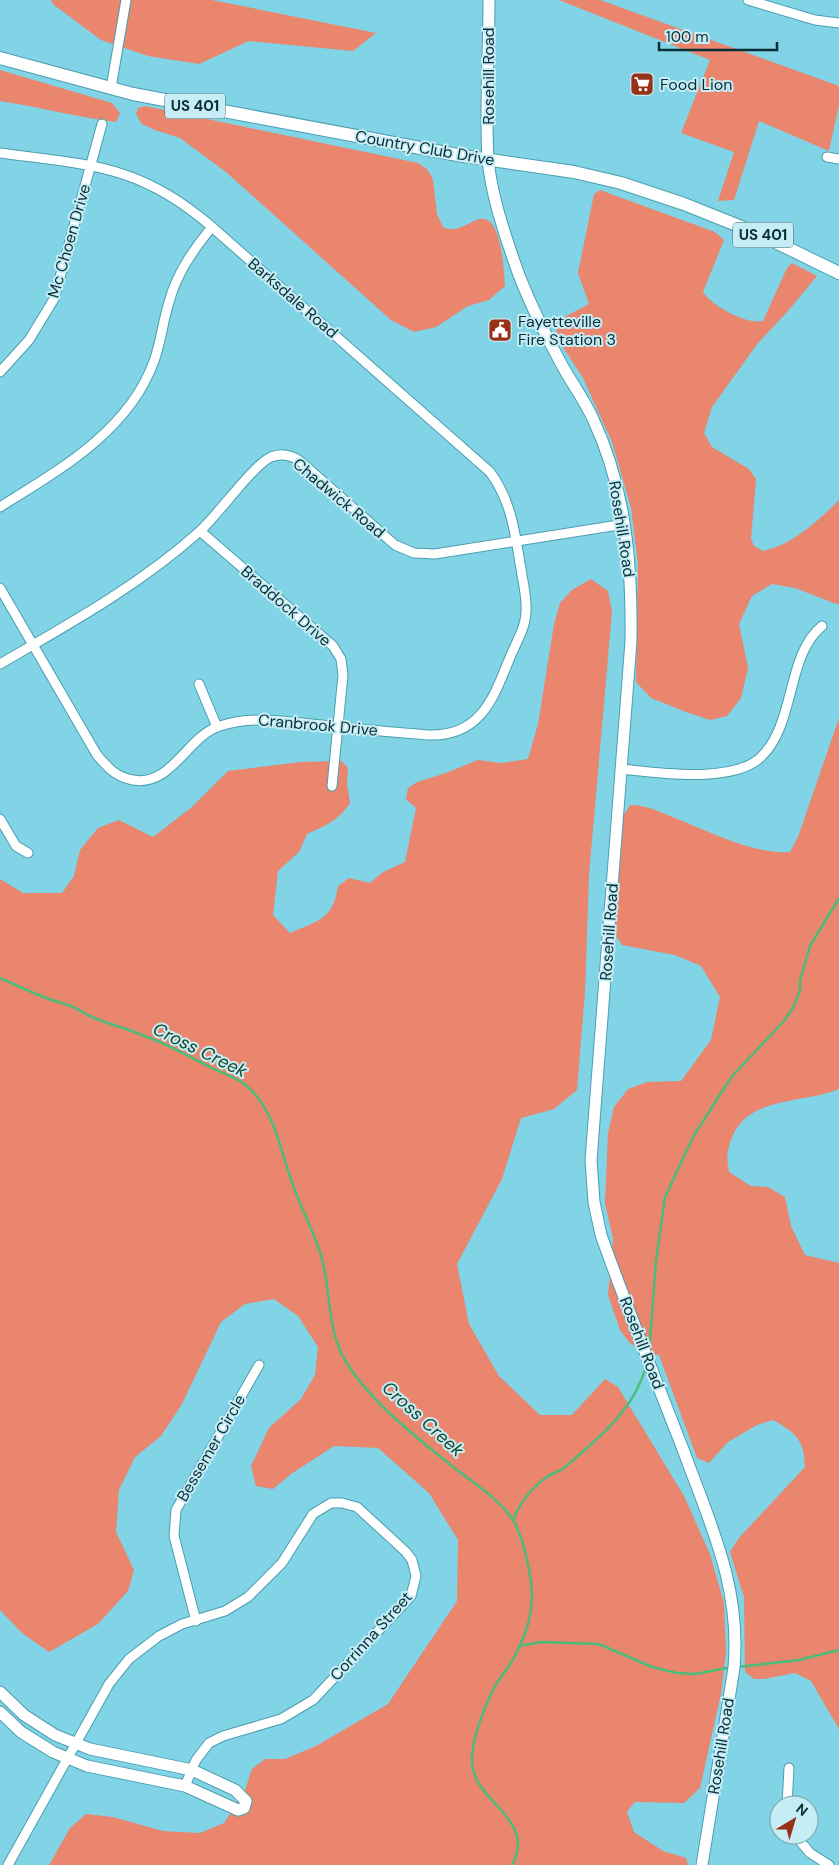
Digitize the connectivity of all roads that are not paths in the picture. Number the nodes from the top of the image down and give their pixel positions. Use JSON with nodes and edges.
{"nodes":[{"id":1,"x":126,"y":0,"type":"edge"},
{"id":2,"x":489,"y":0,"type":"edge"},
{"id":3,"x":748,"y":0,"type":"edge"},
{"id":4,"x":839,"y":23,"type":"edge"},
{"id":5,"x":0,"y":58,"type":"edge"},
{"id":6,"x":110,"y":88,"type":"junction"},
{"id":7,"x":102,"y":124,"type":"dead end"},
{"id":8,"x":0,"y":153,"type":"edge"},
{"id":9,"x":827,"y":157,"type":"dead end"},
{"id":10,"x":839,"y":159,"type":"edge"},
{"id":11,"x":488,"y":160,"type":"junction"},
{"id":12,"x":90,"y":165,"type":"junction"},
{"id":13,"x":212,"y":227,"type":"junction"},
{"id":14,"x":839,"y":273,"type":"edge"},
{"id":15,"x":0,"y":372,"type":"edge"},
{"id":16,"x":0,"y":507,"type":"edge"},
{"id":17,"x":625,"y":524,"type":"junction"},
{"id":18,"x":200,"y":531,"type":"junction"},
{"id":19,"x":516,"y":541,"type":"junction"},
{"id":20,"x":0,"y":588,"type":"edge"},
{"id":21,"x":822,"y":626,"type":"dead end"},
{"id":22,"x":33,"y":645,"type":"junction"},
{"id":23,"x":0,"y":664,"type":"edge"},
{"id":24,"x":199,"y":684,"type":"dead end"},
{"id":25,"x":217,"y":727,"type":"junction"},
{"id":26,"x":338,"y":727,"type":"junction"},
{"id":27,"x":622,"y":769,"type":"junction"},
{"id":28,"x":332,"y":786,"type":"dead end"},
{"id":29,"x":0,"y":819,"type":"edge"},
{"id":30,"x":28,"y":854,"type":"dead end"},
{"id":31,"x":259,"y":1365,"type":"dead end"},
{"id":32,"x":196,"y":1621,"type":"junction"},
{"id":33,"x":0,"y":1692,"type":"edge"},
{"id":34,"x":0,"y":1712,"type":"edge"},
{"id":35,"x":76,"y":1744,"type":"junction"},
{"id":36,"x":68,"y":1758,"type":"junction"},
{"id":37,"x":789,"y":1768,"type":"dead end"},
{"id":38,"x":192,"y":1770,"type":"junction"},
{"id":39,"x":185,"y":1786,"type":"junction"},
{"id":40,"x":788,"y":1795,"type":"edge"},
{"id":41,"x":804,"y":1845,"type":"edge"},
{"id":42,"x":8,"y":1865,"type":"edge"},
{"id":43,"x":702,"y":1865,"type":"edge"},
{"id":44,"x":829,"y":1865,"type":"edge"}],
"edges":[{"from":1,"to":6,"type":"street"},
{"from":2,"to":11,"type":"main road","name":"Rosehill Road"},
{"from":3,"to":4,"type":"street"},
{"from":5,"to":6,"type":"main road","name":"Country Club Drive","number":"US 401"},
{"from":6,"to":11,"type":"main road","name":"Country Club Drive","number":"US 401"},
{"from":7,"to":12,"type":"street","name":"Mc Choen Drive"},
{"from":8,"to":12,"type":"street","name":"Barksdale Road"},
{"from":9,"to":10,"type":"street"},
{"from":11,"to":14,"type":"main road","name":"Country Club Drive","number":"US 401"},
{"from":11,"to":17,"type":"main road","name":"Rosehill Road"},
{"from":12,"to":13,"type":"street","name":"Barksdale Road"},
{"from":12,"to":15,"type":"street","name":"Mc Choen Drive"},
{"from":13,"to":16,"type":"street"},
{"from":13,"to":19,"type":"street","name":"Barksdale Road"},
{"from":17,"to":19,"type":"street","name":"Chadwick Road"},
{"from":17,"to":27,"type":"main road","name":"Rosehill Road"},
{"from":18,"to":19,"type":"street","name":"Chadwick Road"},
{"from":18,"to":22,"type":"street","name":"Chadwick Road"},
{"from":18,"to":26,"type":"street","name":"Braddock Drive"},
{"from":19,"to":26,"type":"street","name":"Cranbrook Drive"},
{"from":20,"to":22,"type":"street","name":"Cranbrook Drive"},
{"from":21,"to":27,"type":"street"},
{"from":22,"to":23,"type":"street","name":"Chadwick Road"},
{"from":22,"to":25,"type":"street","name":"Cranbrook Drive"},
{"from":24,"to":25,"type":"street"},
{"from":25,"to":26,"type":"street","name":"Cranbrook Drive"},
{"from":26,"to":28,"type":"street","name":"Braddock Drive"},
{"from":27,"to":43,"type":"main road","name":"Rosehill Road"},
{"from":29,"to":30,"type":"street"},
{"from":31,"to":32,"type":"street","name":"Bessemer Circle"},
{"from":32,"to":35,"type":"street","name":"Corrinna Street"},
{"from":32,"to":38,"type":"street","name":"Corrinna Street"},
{"from":33,"to":35,"type":"main road"},
{"from":34,"to":36,"type":"main road"},
{"from":35,"to":36,"type":"street","name":"Corrinna Street"},
{"from":35,"to":38,"type":"main road"},
{"from":36,"to":39,"type":"main road"},
{"from":36,"to":42,"type":"street","name":"Corrinna Street"},
{"from":37,"to":40,"type":"street"},
{"from":38,"to":39,"type":"street","name":"Corrinna Street"},
{"from":38,"to":39,"type":"main road"},
{"from":41,"to":44,"type":"street"}]}
